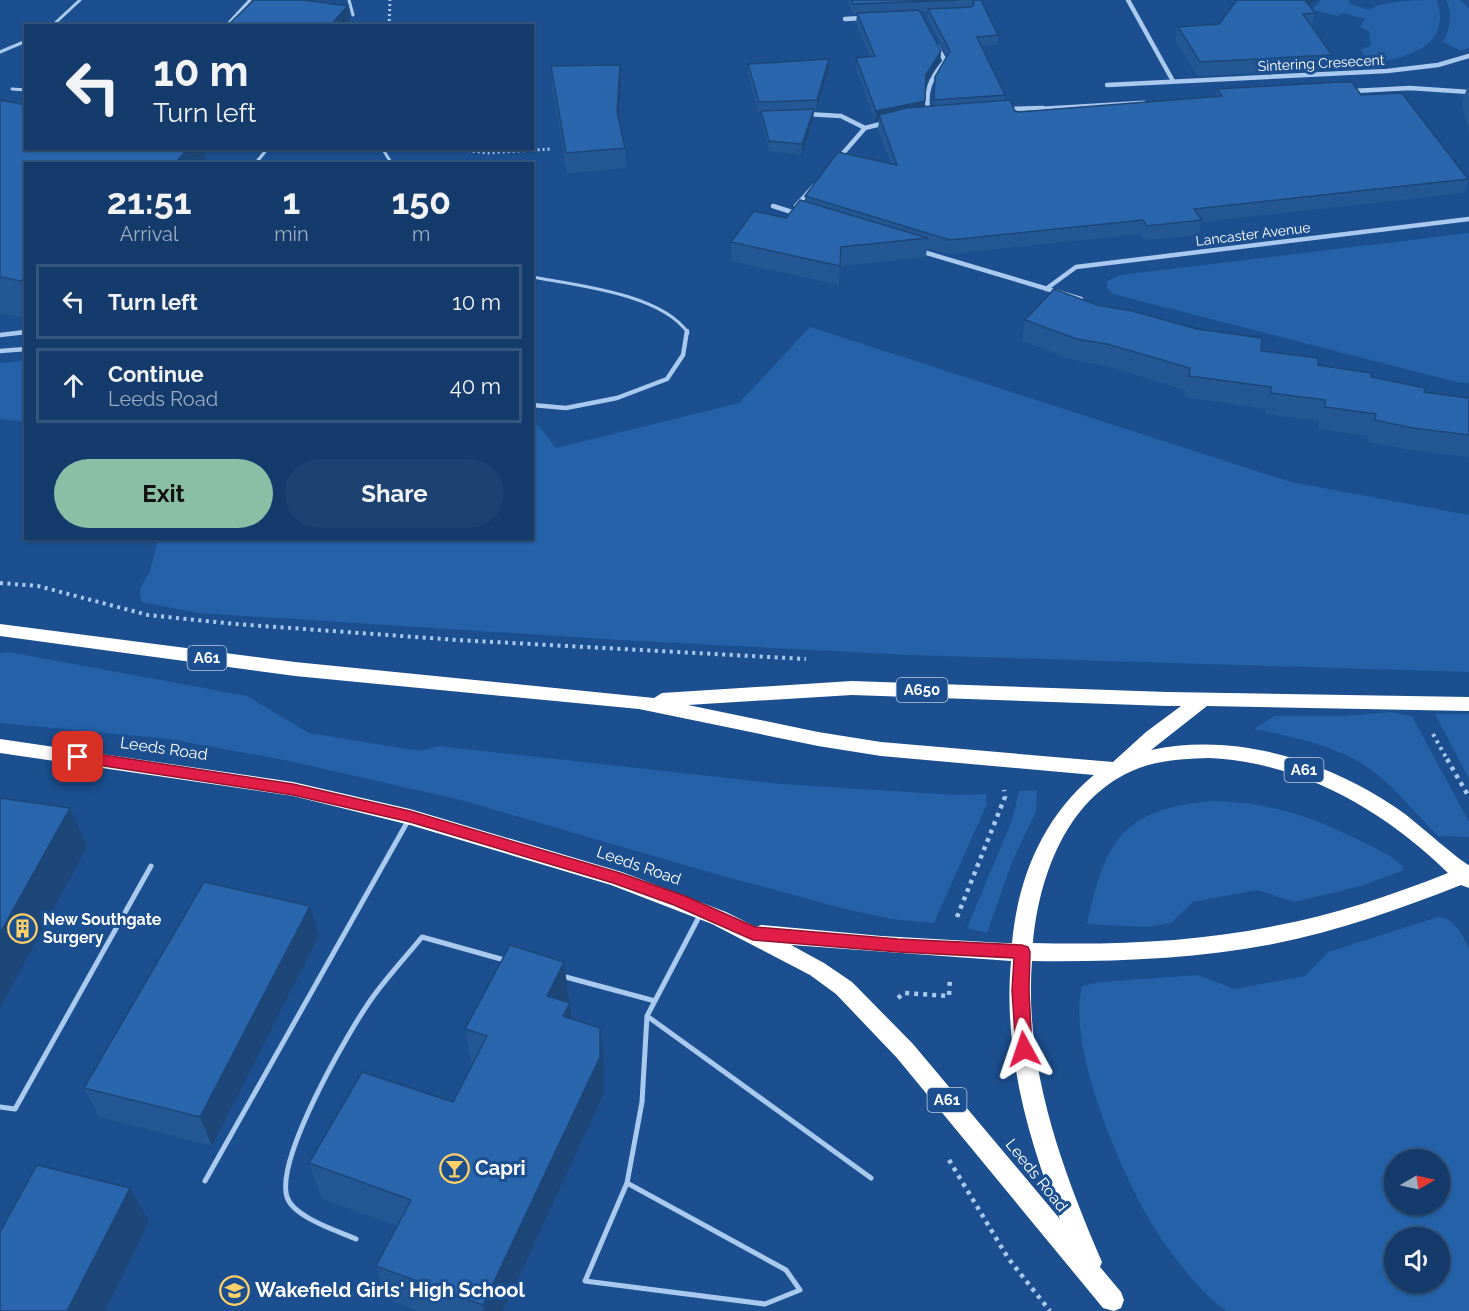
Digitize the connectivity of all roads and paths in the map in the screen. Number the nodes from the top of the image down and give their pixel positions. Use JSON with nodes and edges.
{"nodes":[{"id":1,"x":80,"y":0,"type":"edge"},
{"id":2,"x":250,"y":0,"type":"edge"},
{"id":3,"x":349,"y":0,"type":"edge"},
{"id":4,"x":390,"y":0,"type":"edge"},
{"id":5,"x":1128,"y":0,"type":"edge"},
{"id":6,"x":353,"y":15,"type":"dead end"},
{"id":7,"x":866,"y":18,"type":"edge"},
{"id":8,"x":844,"y":19,"type":"dead end"},
{"id":9,"x":54,"y":24,"type":"edge"},
{"id":10,"x":228,"y":24,"type":"edge"},
{"id":11,"x":389,"y":24,"type":"edge"},
{"id":12,"x":24,"y":42,"type":"edge"},
{"id":13,"x":935,"y":42,"type":"edge"},
{"id":14,"x":0,"y":52,"type":"edge"},
{"id":15,"x":1469,"y":56,"type":"edge"},
{"id":16,"x":1173,"y":81,"type":"junction"},
{"id":17,"x":1107,"y":85,"type":"dead end"},
{"id":18,"x":12,"y":89,"type":"dead end"},
{"id":19,"x":24,"y":90,"type":"edge"},
{"id":20,"x":1350,"y":92,"type":"edge"},
{"id":21,"x":1469,"y":92,"type":"edge"},
{"id":22,"x":1149,"y":102,"type":"edge"},
{"id":23,"x":1043,"y":108,"type":"joint"},
{"id":24,"x":1001,"y":110,"type":"edge"},
{"id":25,"x":939,"y":114,"type":"edge"},
{"id":26,"x":795,"y":115,"type":"edge"},
{"id":27,"x":929,"y":115,"type":"junction"},
{"id":28,"x":921,"y":116,"type":"edge"},
{"id":29,"x":894,"y":120,"type":"edge"},
{"id":30,"x":866,"y":128,"type":"junction"},
{"id":31,"x":551,"y":149,"type":"dead end"},
{"id":32,"x":266,"y":150,"type":"edge"},
{"id":33,"x":455,"y":150,"type":"edge"},
{"id":34,"x":836,"y":161,"type":"edge"},
{"id":35,"x":257,"y":162,"type":"edge"},
{"id":36,"x":820,"y":178,"type":"edge"},
{"id":37,"x":773,"y":206,"type":"dead end"},
{"id":38,"x":791,"y":212,"type":"junction"},
{"id":39,"x":802,"y":215,"type":"edge"},
{"id":40,"x":1469,"y":219,"type":"edge"},
{"id":41,"x":913,"y":249,"type":"edge"},
{"id":42,"x":534,"y":278,"type":"edge"},
{"id":43,"x":1046,"y":289,"type":"junction"},
{"id":44,"x":1082,"y":299,"type":"edge"},
{"id":45,"x":24,"y":332,"type":"edge"},
{"id":46,"x":0,"y":334,"type":"edge"},
{"id":47,"x":24,"y":350,"type":"edge"},
{"id":48,"x":0,"y":351,"type":"edge"},
{"id":49,"x":534,"y":405,"type":"edge"},
{"id":50,"x":0,"y":583,"type":"edge"},
{"id":51,"x":0,"y":630,"type":"edge"},
{"id":52,"x":817,"y":659,"type":"dead end"},
{"id":53,"x":1204,"y":699,"type":"junction"},
{"id":54,"x":639,"y":702,"type":"junction"},
{"id":55,"x":1421,"y":704,"type":"junction"},
{"id":56,"x":1469,"y":704,"type":"edge"},
{"id":57,"x":0,"y":746,"type":"edge"},
{"id":58,"x":1001,"y":759,"type":"junction"},
{"id":59,"x":1117,"y":770,"type":"junction"},
{"id":60,"x":1469,"y":797,"type":"edge"},
{"id":61,"x":410,"y":817,"type":"junction"},
{"id":62,"x":151,"y":866,"type":"dead end"},
{"id":63,"x":1467,"y":876,"type":"edge"},
{"id":64,"x":703,"y":911,"type":"junction"},
{"id":65,"x":753,"y":934,"type":"junction"},
{"id":66,"x":953,"y":948,"type":"junction"},
{"id":67,"x":1022,"y":952,"type":"junction"},
{"id":68,"x":511,"y":962,"type":"edge"},
{"id":69,"x":555,"y":974,"type":"edge"},
{"id":70,"x":655,"y":1001,"type":"junction"},
{"id":71,"x":647,"y":1016,"type":"junction"},
{"id":72,"x":875,"y":1018,"type":"junction"},
{"id":73,"x":0,"y":1107,"type":"edge"},
{"id":74,"x":947,"y":1158,"type":"dead end"},
{"id":75,"x":871,"y":1178,"type":"dead end"},
{"id":76,"x":205,"y":1181,"type":"dead end"},
{"id":77,"x":627,"y":1184,"type":"junction"},
{"id":78,"x":356,"y":1239,"type":"dead end"},
{"id":79,"x":1117,"y":1305,"type":"edge"},
{"id":80,"x":1050,"y":1311,"type":"edge"}],
"edges":[{"from":1,"to":9,"type":"lane"},
{"from":2,"to":10,"type":"lane"},
{"from":3,"to":6,"type":"lane"},
{"from":4,"to":11,"type":"path"},
{"from":5,"to":16,"type":"street"},
{"from":7,"to":8,"type":"street"},
{"from":12,"to":14,"type":"lane"},
{"from":13,"to":27,"type":"street"},
{"from":15,"to":16,"type":"street","name":"Sintering Cresecent"},
{"from":16,"to":17,"type":"street","name":"Sintering Cresecent"},
{"from":18,"to":19,"type":"lane"},
{"from":20,"to":21,"type":"street"},
{"from":22,"to":23,"type":"lane"},
{"from":23,"to":24,"type":"street"},
{"from":25,"to":27,"type":"street"},
{"from":26,"to":30,"type":"street"},
{"from":27,"to":28,"type":"street"},
{"from":29,"to":30,"type":"street"},
{"from":30,"to":34,"type":"street"},
{"from":31,"to":33,"type":"path"},
{"from":32,"to":35,"type":"lane"},
{"from":36,"to":38,"type":"street"},
{"from":37,"to":38,"type":"street"},
{"from":38,"to":39,"type":"street"},
{"from":40,"to":43,"type":"street","name":"Lancaster Avenue"},
{"from":41,"to":43,"type":"street"},
{"from":42,"to":49,"type":"lane"},
{"from":43,"to":44,"type":"street"},
{"from":45,"to":46,"type":"lane"},
{"from":47,"to":48,"type":"lane"},
{"from":50,"to":52,"type":"path"},
{"from":51,"to":54,"type":"highway","number":"A61"},
{"from":53,"to":54,"type":"highway","number":"A650"},
{"from":53,"to":55,"type":"highway","number":"A650"},
{"from":53,"to":59,"type":"highway"},
{"from":54,"to":58,"type":"highway","number":"A61"},
{"from":55,"to":56,"type":"highway","number":"A650"},
{"from":55,"to":60,"type":"path"},
{"from":57,"to":61,"type":"highway","name":"Leeds Road","number":"A61"},
{"from":58,"to":59,"type":"highway","number":"A61"},
{"from":58,"to":66,"type":"path"},
{"from":59,"to":63,"type":"highway","number":"A61"},
{"from":59,"to":67,"type":"highway","number":"A61"},
{"from":61,"to":64,"type":"highway","name":"Leeds Road","number":"A61"},
{"from":61,"to":76,"type":"lane"},
{"from":62,"to":73,"type":"lane"},
{"from":63,"to":67,"type":"highway"},
{"from":64,"to":65,"type":"highway","name":"Leeds Road","number":"A61"},
{"from":64,"to":70,"type":"lane"},
{"from":65,"to":66,"type":"highway"},
{"from":65,"to":72,"type":"highway","name":"Leeds Road","number":"A61"},
{"from":66,"to":67,"type":"highway"},
{"from":66,"to":72,"type":"path"},
{"from":67,"to":79,"type":"highway","number":"A61"},
{"from":68,"to":78,"type":"lane"},
{"from":69,"to":70,"type":"lane"},
{"from":70,"to":71,"type":"lane"},
{"from":71,"to":75,"type":"lane"},
{"from":71,"to":77,"type":"lane"},
{"from":72,"to":79,"type":"highway","name":"Leeds Road","number":"A61"},
{"from":74,"to":80,"type":"path"},
{"from":77,"to":77,"type":"lane"}]}
